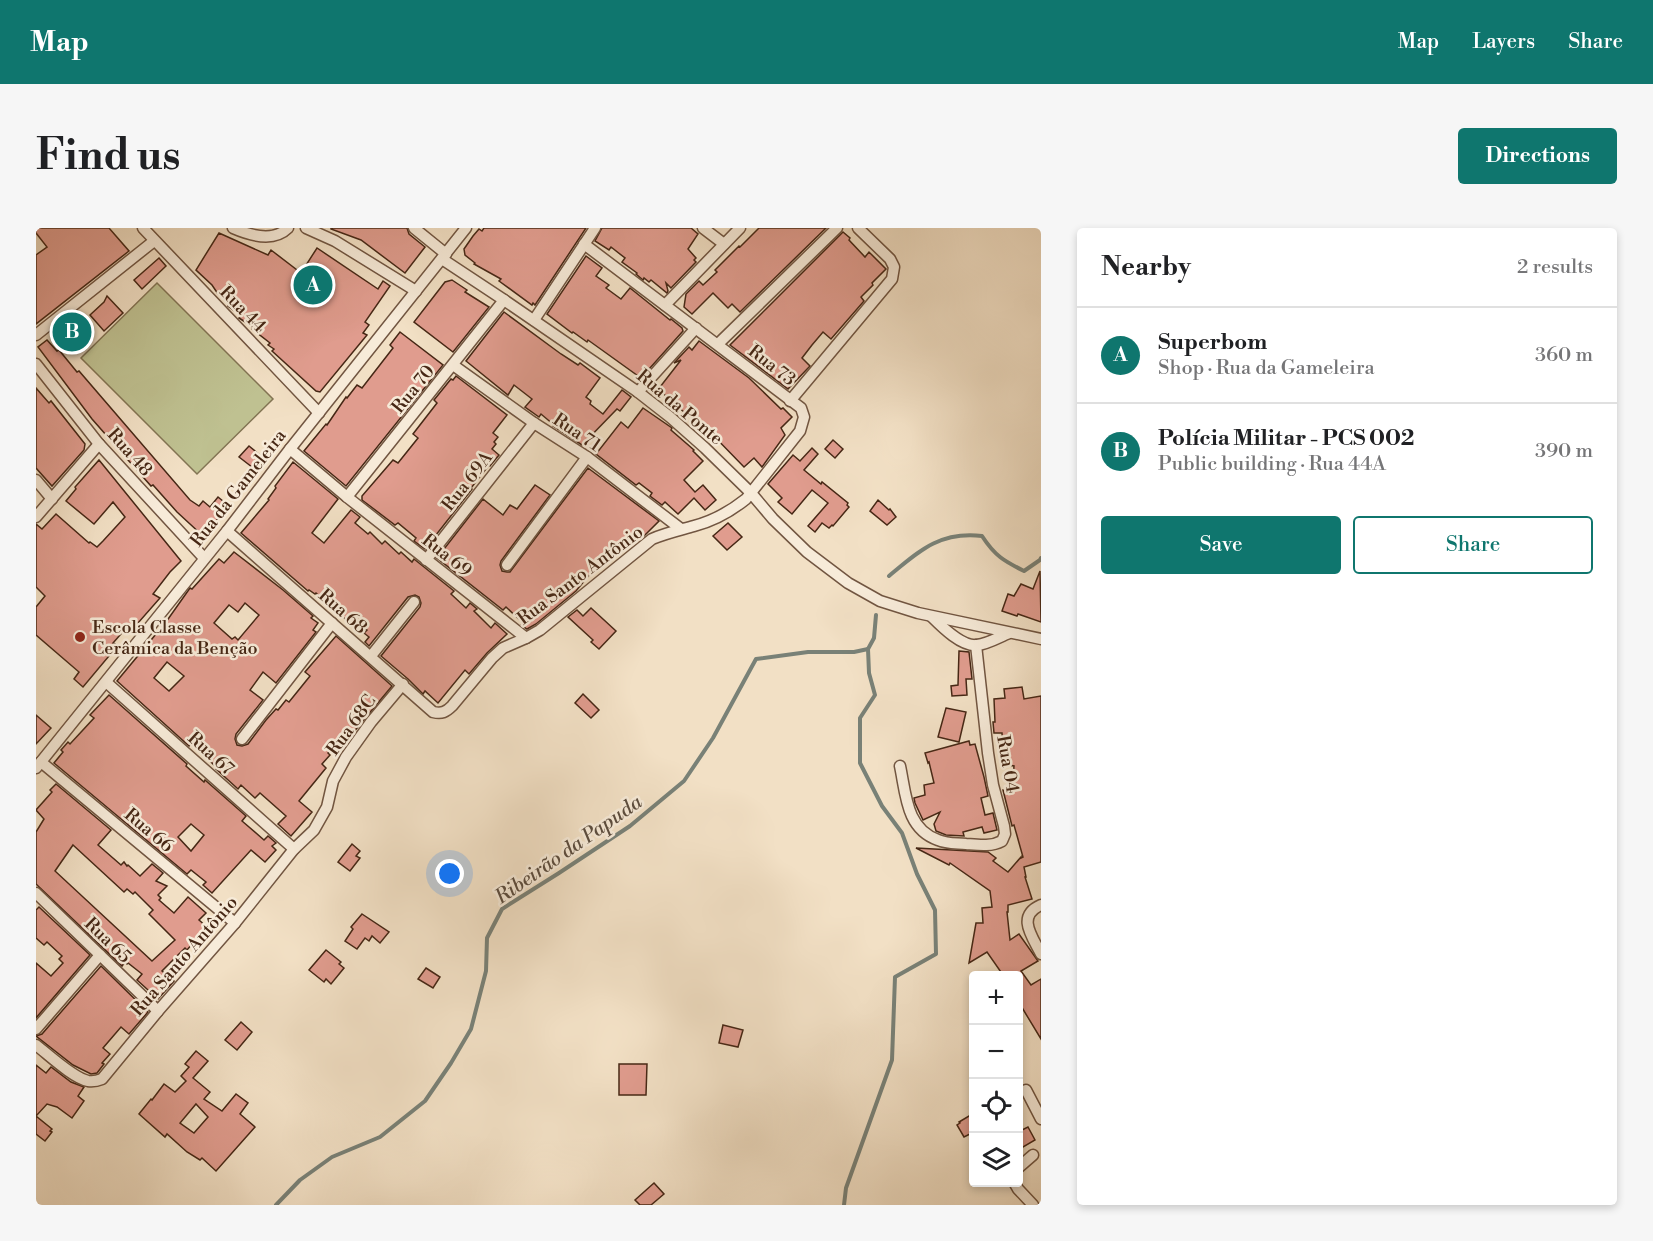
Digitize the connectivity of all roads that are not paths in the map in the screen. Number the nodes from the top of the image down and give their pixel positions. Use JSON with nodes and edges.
{"nodes":[{"id":1,"x":143,"y":228,"type":"edge"},
{"id":2,"x":233,"y":228,"type":"edge"},
{"id":3,"x":288,"y":228,"type":"edge"},
{"id":4,"x":306,"y":228,"type":"edge"},
{"id":5,"x":414,"y":228,"type":"edge"},
{"id":6,"x":466,"y":228,"type":"edge"},
{"id":7,"x":595,"y":228,"type":"edge"},
{"id":8,"x":703,"y":228,"type":"edge"},
{"id":9,"x":740,"y":228,"type":"edge"},
{"id":10,"x":837,"y":228,"type":"edge"},
{"id":11,"x":858,"y":228,"type":"edge"},
{"id":12,"x":154,"y":241,"type":"junction"},
{"id":13,"x":584,"y":244,"type":"junction"},
{"id":14,"x":724,"y":244,"type":"junction"},
{"id":15,"x":444,"y":257,"type":"junction"},
{"id":16,"x":416,"y":291,"type":"junction"},
{"id":17,"x":504,"y":300,"type":"junction"},
{"id":18,"x":665,"y":305,"type":"junction"},
{"id":19,"x":534,"y":320,"type":"junction"},
{"id":20,"x":696,"y":328,"type":"junction"},
{"id":21,"x":36,"y":335,"type":"edge"},
{"id":22,"x":718,"y":344,"type":"junction"},
{"id":23,"x":36,"y":364,"type":"edge"},
{"id":24,"x":453,"y":365,"type":"junction"},
{"id":25,"x":638,"y":392,"type":"junction"},
{"id":26,"x":790,"y":401,"type":"junction"},
{"id":27,"x":319,"y":413,"type":"junction"},
{"id":28,"x":534,"y":423,"type":"junction"},
{"id":29,"x":99,"y":444,"type":"junction"},
{"id":30,"x":290,"y":448,"type":"junction"},
{"id":31,"x":587,"y":457,"type":"junction"},
{"id":32,"x":36,"y":480,"type":"edge"},
{"id":33,"x":751,"y":493,"type":"junction"},
{"id":34,"x":347,"y":497,"type":"junction"},
{"id":35,"x":52,"y":499,"type":"junction"},
{"id":36,"x":36,"y":517,"type":"edge"},
{"id":37,"x":681,"y":529,"type":"junction"},
{"id":38,"x":227,"y":531,"type":"junction"},
{"id":39,"x":204,"y":558,"type":"junction"},
{"id":40,"x":426,"y":560,"type":"junction"},
{"id":41,"x":507,"y":565,"type":"dead end"},
{"id":42,"x":414,"y":602,"type":"dead end"},
{"id":43,"x":932,"y":617,"type":"junction"},
{"id":44,"x":332,"y":623,"type":"junction"},
{"id":45,"x":1009,"y":633,"type":"junction"},
{"id":46,"x":526,"y":638,"type":"junction"},
{"id":47,"x":1041,"y":639,"type":"edge"},
{"id":48,"x":976,"y":645,"type":"junction"},
{"id":49,"x":371,"y":656,"type":"junction"},
{"id":50,"x":106,"y":682,"type":"junction"},
{"id":51,"x":403,"y":684,"type":"junction"},
{"id":52,"x":439,"y":713,"type":"joint"},
{"id":53,"x":242,"y":739,"type":"dead end"},
{"id":54,"x":38,"y":765,"type":"edge"},
{"id":55,"x":900,"y":766,"type":"dead end"},
{"id":56,"x":294,"y":849,"type":"junction"},
{"id":57,"x":36,"y":894,"type":"edge"},
{"id":58,"x":1041,"y":904,"type":"edge"},
{"id":59,"x":236,"y":923,"type":"junction"},
{"id":60,"x":1041,"y":954,"type":"edge"},
{"id":61,"x":100,"y":955,"type":"junction"},
{"id":62,"x":158,"y":1011,"type":"junction"},
{"id":63,"x":36,"y":1029,"type":"edge"},
{"id":64,"x":36,"y":1045,"type":"edge"},
{"id":65,"x":1026,"y":1090,"type":"dead end"},
{"id":66,"x":1041,"y":1119,"type":"edge"},
{"id":67,"x":1033,"y":1155,"type":"dead end"},
{"id":68,"x":1023,"y":1164,"type":"edge"},
{"id":69,"x":1017,"y":1187,"type":"edge"},
{"id":70,"x":1033,"y":1205,"type":"edge"}],
"edges":[{"from":1,"to":12,"type":"street","name":"Rua 44"},
{"from":2,"to":3,"type":"street"},
{"from":4,"to":16,"type":"street"},
{"from":5,"to":15,"type":"street","name":"Rua da Ponte"},
{"from":6,"to":15,"type":"street","name":"Rua da Gameleira"},
{"from":7,"to":13,"type":"street"},
{"from":8,"to":14,"type":"street"},
{"from":9,"to":14,"type":"street"},
{"from":10,"to":22,"type":"street"},
{"from":11,"to":26,"type":"street","name":"Rua 73"},
{"from":12,"to":21,"type":"street"},
{"from":12,"to":27,"type":"street","name":"Rua 44"},
{"from":13,"to":18,"type":"street","name":"Rua 73"},
{"from":13,"to":19,"type":"street"},
{"from":14,"to":18,"type":"street"},
{"from":15,"to":16,"type":"street","name":"Rua da Gameleira"},
{"from":15,"to":17,"type":"street","name":"Rua da Ponte"},
{"from":16,"to":27,"type":"street","name":"Rua da Gameleira"},
{"from":17,"to":19,"type":"street","name":"Rua da Ponte"},
{"from":17,"to":24,"type":"street","name":"Rua 70"},
{"from":18,"to":20,"type":"street","name":"Rua 73"},
{"from":19,"to":25,"type":"street","name":"Rua da Ponte"},
{"from":20,"to":22,"type":"street","name":"Rua 73"},
{"from":20,"to":25,"type":"street"},
{"from":22,"to":26,"type":"street","name":"Rua 73"},
{"from":23,"to":29,"type":"street","name":"Rua 48"},
{"from":24,"to":28,"type":"street","name":"Rua 71"},
{"from":24,"to":34,"type":"street","name":"Rua 70"},
{"from":25,"to":33,"type":"street","name":"Rua da Ponte"},
{"from":26,"to":33,"type":"street","name":"Rua Santo Antônio"},
{"from":27,"to":30,"type":"street","name":"Rua da Gameleira"},
{"from":28,"to":31,"type":"street","name":"Rua 71"},
{"from":28,"to":40,"type":"street","name":"Rua 69A"},
{"from":29,"to":35,"type":"street"},
{"from":29,"to":39,"type":"street","name":"Rua 48"},
{"from":30,"to":34,"type":"street","name":"Rua 69"},
{"from":30,"to":38,"type":"street","name":"Rua da Gameleira"},
{"from":31,"to":37,"type":"street","name":"Rua 71"},
{"from":31,"to":41,"type":"street"},
{"from":32,"to":35,"type":"street"},
{"from":33,"to":37,"type":"street","name":"Rua Santo Antônio"},
{"from":33,"to":43,"type":"street","name":"Rua da Ponte"},
{"from":34,"to":40,"type":"street","name":"Rua 69"},
{"from":35,"to":36,"type":"street"},
{"from":37,"to":46,"type":"street","name":"Rua Santo Antônio"},
{"from":38,"to":39,"type":"street","name":"Rua da Gameleira"},
{"from":38,"to":44,"type":"street","name":"Rua 68"},
{"from":39,"to":50,"type":"street","name":"Rua da Gameleira"},
{"from":40,"to":46,"type":"street","name":"Rua 69"},
{"from":42,"to":49,"type":"street"},
{"from":43,"to":45,"type":"street","name":"Rua da Ponte"},
{"from":43,"to":48,"type":"street"},
{"from":44,"to":49,"type":"street","name":"Rua 68"},
{"from":44,"to":53,"type":"street"},
{"from":45,"to":47,"type":"street","name":"Rua da Ponte"},
{"from":45,"to":48,"type":"street"},
{"from":46,"to":52,"type":"street","name":"Rua Santo Antônio"},
{"from":48,"to":55,"type":"street","name":"Rua 04"},
{"from":49,"to":51,"type":"street","name":"Rua 68"},
{"from":50,"to":54,"type":"street","name":"Rua da Gameleira"},
{"from":50,"to":56,"type":"street","name":"Rua 67"},
{"from":51,"to":52,"type":"street","name":"Rua 68"},
{"from":51,"to":56,"type":"street","name":"Rua 68C"},
{"from":54,"to":59,"type":"street","name":"Rua 66"},
{"from":56,"to":59,"type":"street","name":"Rua Santo Antônio"},
{"from":57,"to":61,"type":"street","name":"Rua 65"},
{"from":58,"to":60,"type":"street"},
{"from":59,"to":62,"type":"street","name":"Rua Santo Antônio"},
{"from":61,"to":62,"type":"street","name":"Rua 65"},
{"from":61,"to":63,"type":"street"},
{"from":62,"to":64,"type":"street","name":"Rua Santo Antônio"},
{"from":65,"to":66,"type":"street"},
{"from":67,"to":68,"type":"street"},
{"from":69,"to":70,"type":"street"}]}
